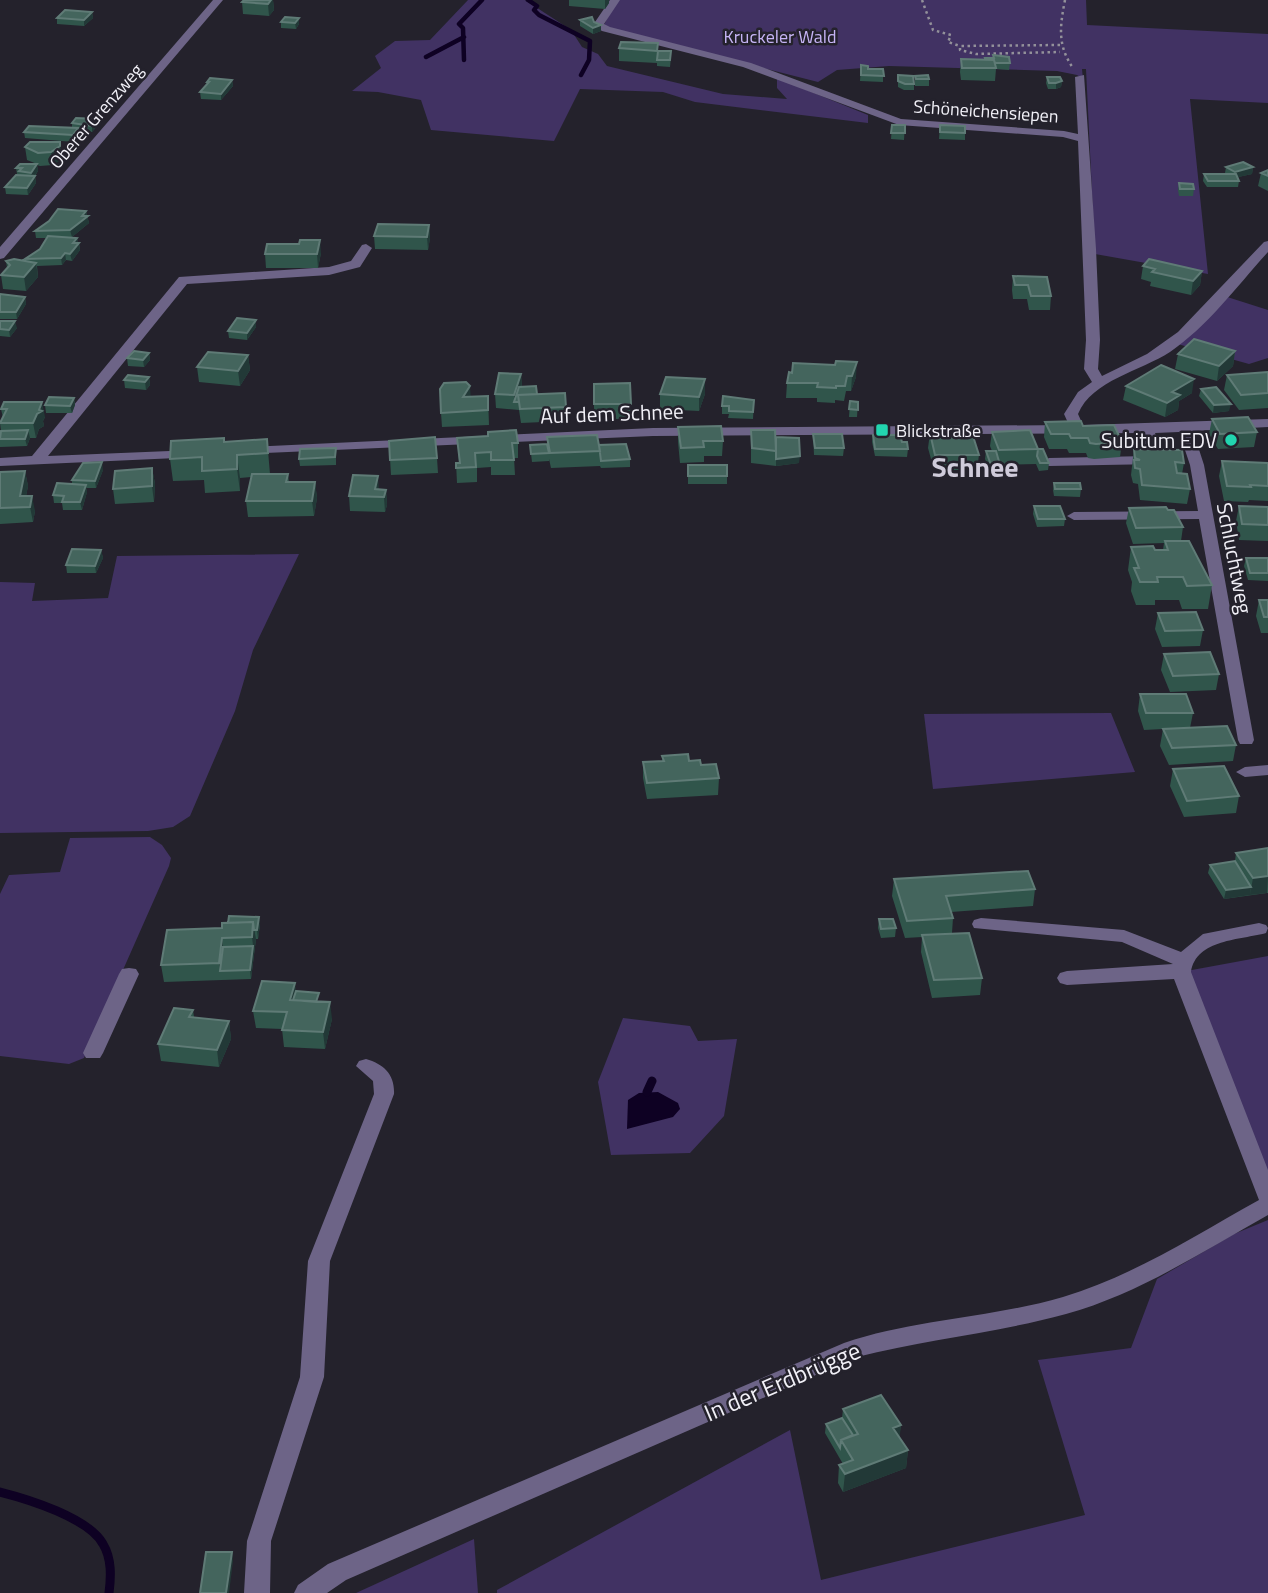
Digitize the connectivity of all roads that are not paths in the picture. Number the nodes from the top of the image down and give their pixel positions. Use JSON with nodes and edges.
{"nodes":[{"id":1,"x":219,"y":0,"type":"edge"},
{"id":2,"x":615,"y":0,"type":"edge"},
{"id":3,"x":1080,"y":77,"type":"road end"},
{"id":4,"x":1082,"y":139,"type":"junction"},
{"id":5,"x":1268,"y":245,"type":"edge"},
{"id":6,"x":366,"y":248,"type":"dead end"},
{"id":7,"x":0,"y":255,"type":"edge"},
{"id":8,"x":1100,"y":383,"type":"junction"},
{"id":9,"x":1268,"y":423,"type":"edge"},
{"id":10,"x":1185,"y":428,"type":"junction"},
{"id":11,"x":1078,"y":429,"type":"junction"},
{"id":12,"x":1147,"y":429,"type":"junction"},
{"id":13,"x":231,"y":452,"type":"edge"},
{"id":14,"x":204,"y":453,"type":"edge"},
{"id":15,"x":36,"y":461,"type":"junction"},
{"id":16,"x":0,"y":462,"type":"edge"},
{"id":17,"x":1049,"y":462,"type":"edge"},
{"id":18,"x":1205,"y":515,"type":"junction"},
{"id":19,"x":1074,"y":516,"type":"dead end"},
{"id":20,"x":1246,"y":740,"type":"dead end"},
{"id":21,"x":1268,"y":770,"type":"edge"},
{"id":22,"x":1245,"y":772,"type":"dead end"},
{"id":23,"x":981,"y":924,"type":"dead end"},
{"id":24,"x":1259,"y":929,"type":"dead end"},
{"id":25,"x":1182,"y":967,"type":"junction"},
{"id":26,"x":129,"y":974,"type":"dead end"},
{"id":27,"x":1067,"y":978,"type":"dead end"},
{"id":28,"x":93,"y":1053,"type":"dead end"},
{"id":29,"x":366,"y":1066,"type":"dead end"},
{"id":30,"x":1268,"y":1197,"type":"edge"},
{"id":31,"x":1268,"y":1205,"type":"edge"},
{"id":32,"x":257,"y":1593,"type":"edge"},
{"id":33,"x":307,"y":1593,"type":"edge"}],
"edges":[{"from":1,"to":7,"type":"street","name":"Oberer Grenzweg"},
{"from":2,"to":4,"type":"street","name":"Schöneichensiepen"},
{"from":3,"to":4,"type":"street","name":"Schöneichensiepen"},
{"from":4,"to":8,"type":"street","name":"Schöneichensiepen"},
{"from":5,"to":8,"type":"street"},
{"from":6,"to":15,"type":"street"},
{"from":8,"to":11,"type":"street"},
{"from":9,"to":10,"type":"street","name":"Auf dem Schnee"},
{"from":10,"to":12,"type":"street","name":"Auf dem Schnee"},
{"from":10,"to":18,"type":"street","name":"Schluchtweg"},
{"from":11,"to":12,"type":"street","name":"Auf dem Schnee"},
{"from":11,"to":13,"type":"street","name":"Auf dem Schnee"},
{"from":12,"to":17,"type":"street"},
{"from":14,"to":15,"type":"street"},
{"from":15,"to":16,"type":"street"},
{"from":18,"to":19,"type":"street"},
{"from":18,"to":20,"type":"street","name":"Schluchtweg"},
{"from":21,"to":22,"type":"street"},
{"from":23,"to":25,"type":"street"},
{"from":24,"to":25,"type":"street"},
{"from":25,"to":27,"type":"street"},
{"from":25,"to":30,"type":"street"},
{"from":26,"to":28,"type":"street"},
{"from":29,"to":32,"type":"street"},
{"from":31,"to":33,"type":"street","name":"In der Erdbrügge"}]}
